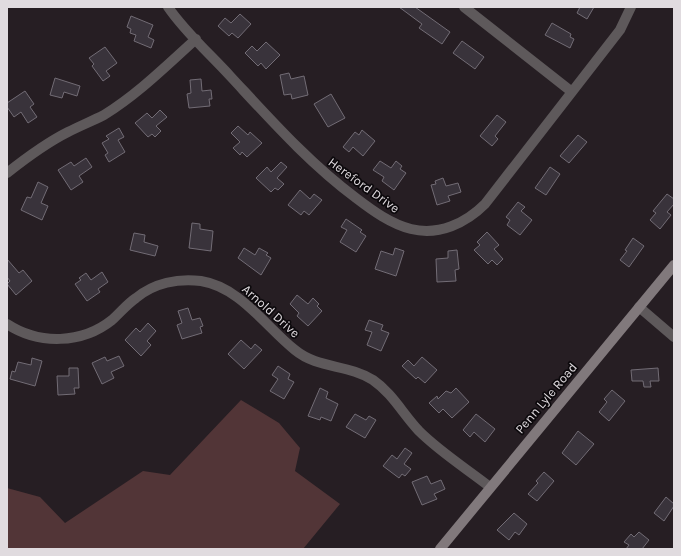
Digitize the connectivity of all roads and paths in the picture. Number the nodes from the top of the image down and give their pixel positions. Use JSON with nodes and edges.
{"nodes":[{"id":1,"x":168,"y":7,"type":"edge"},
{"id":2,"x":464,"y":7,"type":"edge"},
{"id":3,"x":631,"y":7,"type":"edge"},
{"id":4,"x":196,"y":39,"type":"junction"},
{"id":5,"x":572,"y":92,"type":"junction"},
{"id":6,"x":7,"y":173,"type":"edge"},
{"id":7,"x":674,"y":265,"type":"edge"},
{"id":8,"x":639,"y":307,"type":"junction"},
{"id":9,"x":7,"y":324,"type":"edge"},
{"id":10,"x":674,"y":337,"type":"edge"},
{"id":11,"x":490,"y":487,"type":"junction"},
{"id":12,"x":440,"y":549,"type":"edge"}],
"edges":[{"from":1,"to":4,"type":"street","name":"Hereford Drive"},
{"from":2,"to":5,"type":"street"},
{"from":3,"to":5,"type":"street","name":"Hereford Drive"},
{"from":4,"to":5,"type":"street","name":"Hereford Drive"},
{"from":4,"to":6,"type":"street"},
{"from":7,"to":8,"type":"street","name":"Penn Lyle Road"},
{"from":8,"to":10,"type":"street"},
{"from":8,"to":11,"type":"street","name":"Penn Lyle Road"},
{"from":9,"to":11,"type":"street","name":"Arnold Drive"},
{"from":11,"to":12,"type":"street","name":"Penn Lyle Road"}]}
